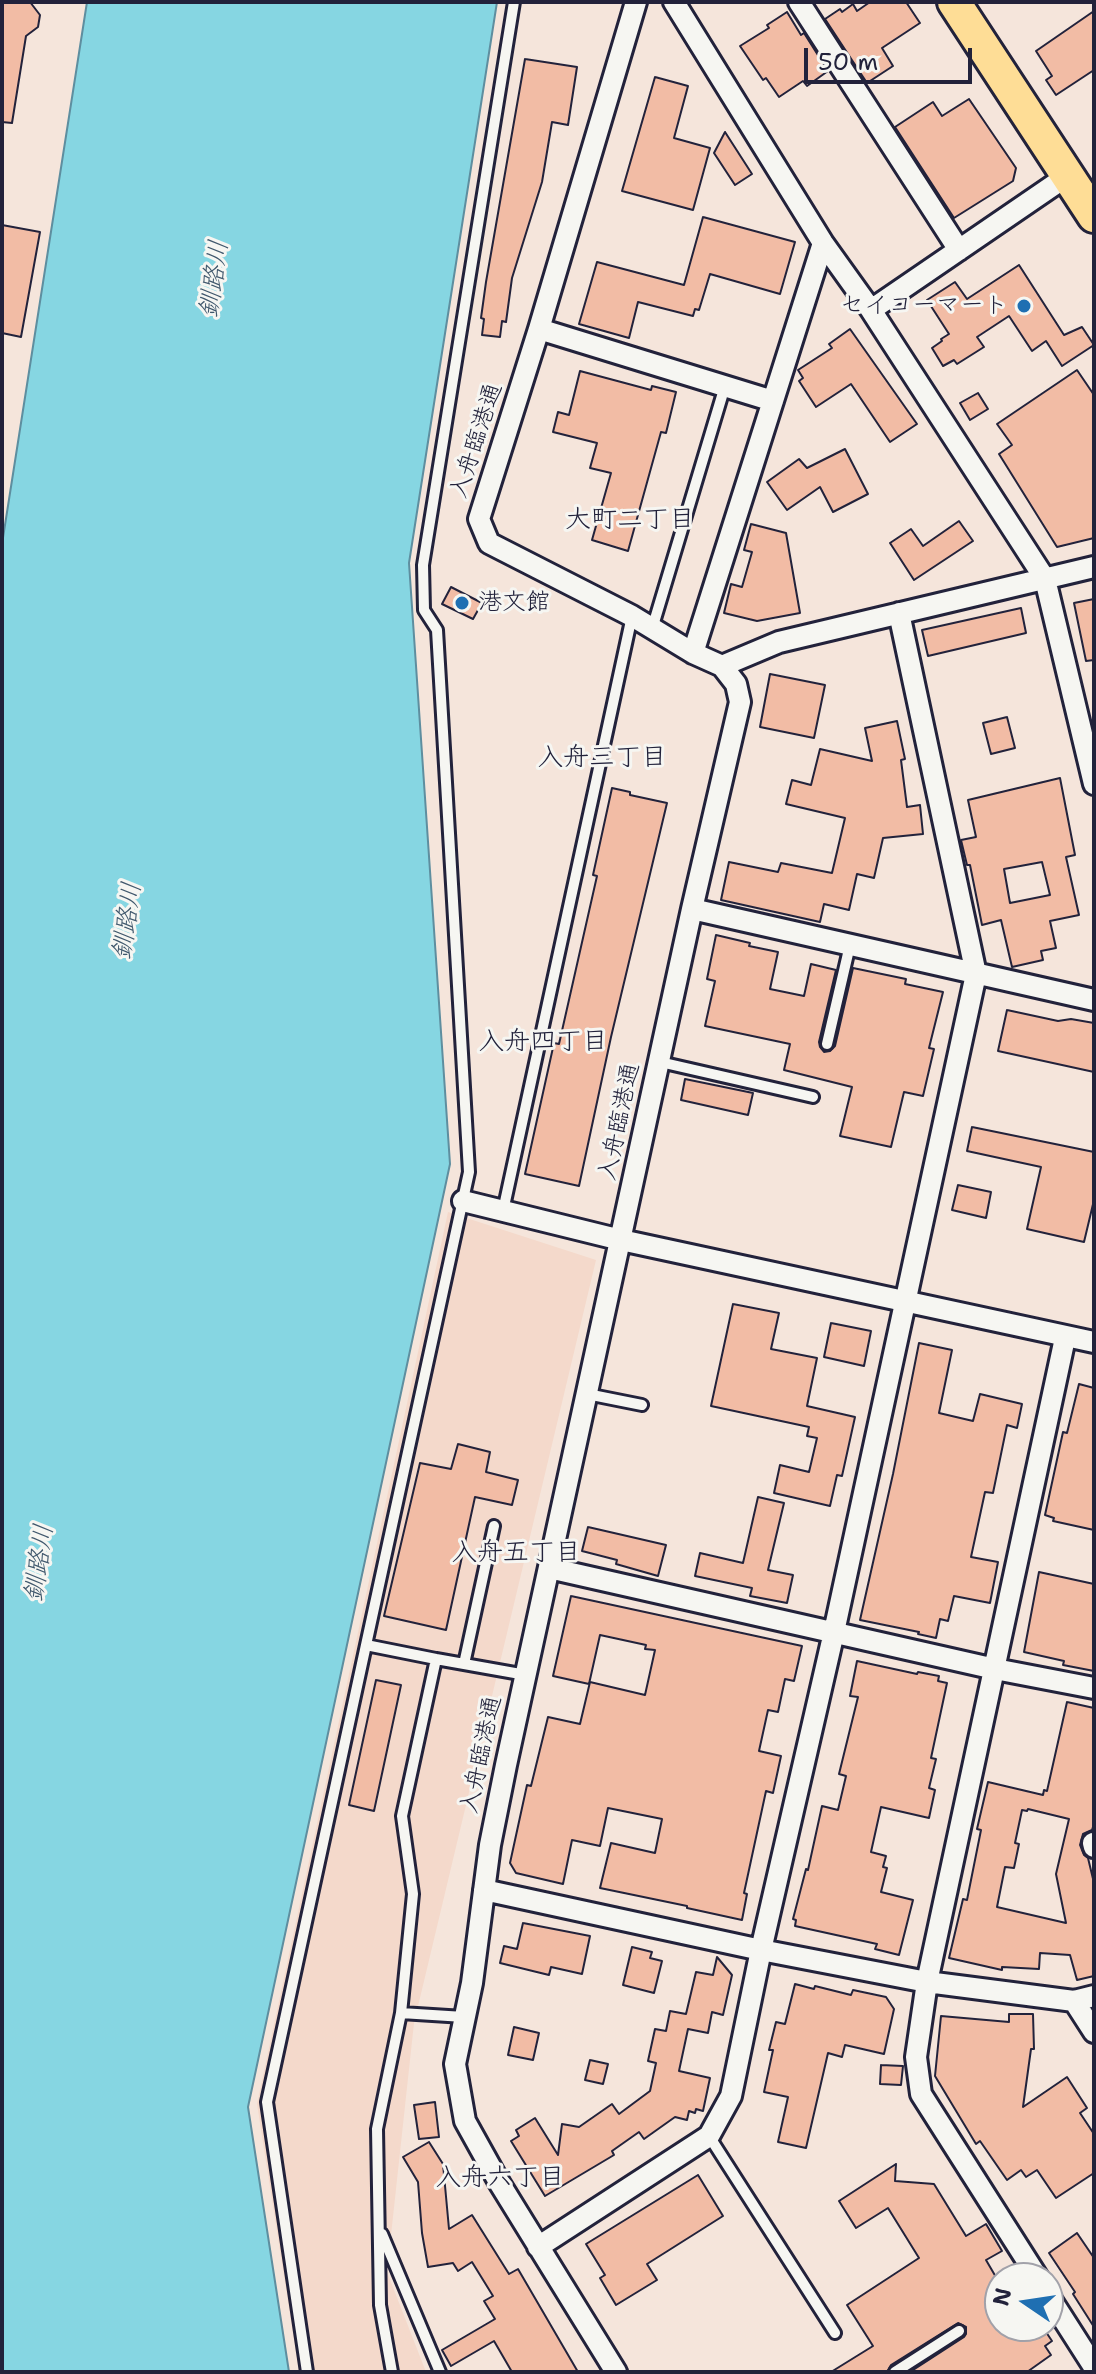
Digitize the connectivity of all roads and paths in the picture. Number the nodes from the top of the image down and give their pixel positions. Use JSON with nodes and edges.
{"nodes":[{"id":1,"x":514,"y":2,"type":"edge"},
{"id":2,"x":636,"y":2,"type":"edge"},
{"id":3,"x":674,"y":2,"type":"edge"},
{"id":4,"x":799,"y":2,"type":"edge"},
{"id":5,"x":954,"y":2,"type":"edge"},
{"id":6,"x":1067,"y":176,"type":"junction"},
{"id":7,"x":1094,"y":216,"type":"edge"},
{"id":8,"x":823,"y":243,"type":"junction"},
{"id":9,"x":959,"y":250,"type":"junction"},
{"id":10,"x":871,"y":310,"type":"junction"},
{"id":11,"x":539,"y":329,"type":"junction"},
{"id":12,"x":725,"y":386,"type":"junction"},
{"id":13,"x":773,"y":401,"type":"junction"},
{"id":14,"x":1094,"y":567,"type":"edge"},
{"id":15,"x":1045,"y":579,"type":"junction"},
{"id":16,"x":899,"y":613,"type":"junction"},
{"id":17,"x":632,"y":616,"type":"junction"},
{"id":18,"x":652,"y":629,"type":"junction"},
{"id":19,"x":693,"y":653,"type":"junction"},
{"id":20,"x":722,"y":666,"type":"junction"},
{"id":21,"x":1094,"y":784,"type":"edge"},
{"id":22,"x":692,"y":909,"type":"junction"},
{"id":23,"x":850,"y":945,"type":"junction"},
{"id":24,"x":976,"y":974,"type":"junction"},
{"id":25,"x":1094,"y":1000,"type":"edge"},
{"id":26,"x":827,"y":1044,"type":"dead end"},
{"id":27,"x":660,"y":1062,"type":"junction"},
{"id":28,"x":813,"y":1097,"type":"dead end"},
{"id":29,"x":463,"y":1201,"type":"junction"},
{"id":30,"x":503,"y":1211,"type":"junction"},
{"id":31,"x":621,"y":1240,"type":"junction"},
{"id":32,"x":905,"y":1303,"type":"junction"},
{"id":33,"x":1065,"y":1338,"type":"junction"},
{"id":34,"x":1094,"y":1342,"type":"edge"},
{"id":35,"x":587,"y":1394,"type":"junction"},
{"id":36,"x":642,"y":1405,"type":"dead end"},
{"id":37,"x":494,"y":1526,"type":"dead end"},
{"id":38,"x":549,"y":1568,"type":"junction"},
{"id":39,"x":834,"y":1632,"type":"junction"},
{"id":40,"x":366,"y":1645,"type":"junction"},
{"id":41,"x":436,"y":1659,"type":"junction"},
{"id":42,"x":464,"y":1664,"type":"junction"},
{"id":43,"x":995,"y":1669,"type":"junction"},
{"id":44,"x":526,"y":1675,"type":"junction"},
{"id":45,"x":1094,"y":1688,"type":"edge"},
{"id":46,"x":484,"y":1890,"type":"junction"},
{"id":47,"x":761,"y":1950,"type":"junction"},
{"id":48,"x":927,"y":1982,"type":"junction"},
{"id":49,"x":1084,"y":1998,"type":"edge"},
{"id":50,"x":401,"y":2013,"type":"junction"},
{"id":51,"x":464,"y":2017,"type":"junction"},
{"id":52,"x":1094,"y":2032,"type":"edge"},
{"id":53,"x":709,"y":2136,"type":"junction"},
{"id":54,"x":379,"y":2227,"type":"junction"},
{"id":55,"x":538,"y":2247,"type":"junction"},
{"id":56,"x":1028,"y":2262,"type":"edge"},
{"id":57,"x":1064,"y":2323,"type":"edge"},
{"id":58,"x":959,"y":2331,"type":"dead end"},
{"id":59,"x":835,"y":2333,"type":"dead end"},
{"id":60,"x":1088,"y":2364,"type":"edge"},
{"id":61,"x":307,"y":2372,"type":"edge"},
{"id":62,"x":392,"y":2372,"type":"edge"},
{"id":63,"x":440,"y":2372,"type":"edge"},
{"id":64,"x":616,"y":2372,"type":"edge"},
{"id":65,"x":895,"y":2372,"type":"edge"}],
"edges":[{"from":1,"to":29,"type":"lane"},
{"from":2,"to":11,"type":"street","name":"入舟臨港通"},
{"from":3,"to":8,"type":"street"},
{"from":4,"to":9,"type":"street"},
{"from":5,"to":6,"type":"main road"},
{"from":6,"to":7,"type":"main road"},
{"from":6,"to":9,"type":"street"},
{"from":8,"to":10,"type":"street"},
{"from":8,"to":13,"type":"street"},
{"from":9,"to":10,"type":"street"},
{"from":10,"to":15,"type":"street"},
{"from":11,"to":12,"type":"street"},
{"from":11,"to":17,"type":"street","name":"入舟臨港通"},
{"from":12,"to":13,"type":"street"},
{"from":12,"to":18,"type":"lane"},
{"from":13,"to":19,"type":"street"},
{"from":14,"to":15,"type":"street"},
{"from":15,"to":16,"type":"street"},
{"from":15,"to":21,"type":"street"},
{"from":16,"to":20,"type":"street"},
{"from":16,"to":24,"type":"street"},
{"from":17,"to":18,"type":"street","name":"入舟臨港通"},
{"from":17,"to":30,"type":"lane"},
{"from":18,"to":19,"type":"street","name":"入舟臨港通"},
{"from":19,"to":20,"type":"street","name":"入舟臨港通"},
{"from":20,"to":22,"type":"street","name":"入舟臨港通"},
{"from":22,"to":23,"type":"street"},
{"from":22,"to":27,"type":"street","name":"入舟臨港通"},
{"from":23,"to":24,"type":"street"},
{"from":23,"to":26,"type":"lane"},
{"from":24,"to":25,"type":"street"},
{"from":24,"to":32,"type":"street"},
{"from":27,"to":28,"type":"lane"},
{"from":27,"to":31,"type":"street","name":"入舟臨港通"},
{"from":29,"to":30,"type":"street"},
{"from":29,"to":40,"type":"lane"},
{"from":30,"to":31,"type":"street"},
{"from":31,"to":32,"type":"street"},
{"from":31,"to":35,"type":"street","name":"入舟臨港通"},
{"from":32,"to":33,"type":"street"},
{"from":32,"to":39,"type":"street"},
{"from":33,"to":34,"type":"street"},
{"from":33,"to":43,"type":"street"},
{"from":35,"to":36,"type":"lane"},
{"from":35,"to":38,"type":"street","name":"入舟臨港通"},
{"from":37,"to":42,"type":"lane"},
{"from":38,"to":39,"type":"street"},
{"from":38,"to":44,"type":"street","name":"入舟臨港通"},
{"from":39,"to":43,"type":"street"},
{"from":39,"to":47,"type":"street"},
{"from":40,"to":41,"type":"lane"},
{"from":40,"to":61,"type":"lane"},
{"from":41,"to":42,"type":"lane"},
{"from":41,"to":50,"type":"lane"},
{"from":42,"to":44,"type":"lane"},
{"from":43,"to":45,"type":"street"},
{"from":43,"to":48,"type":"street"},
{"from":44,"to":46,"type":"street","name":"入舟臨港通"},
{"from":46,"to":47,"type":"street"},
{"from":46,"to":51,"type":"street","name":"入舟臨港通"},
{"from":47,"to":48,"type":"street"},
{"from":47,"to":53,"type":"street"},
{"from":48,"to":49,"type":"street"},
{"from":48,"to":56,"type":"street"},
{"from":49,"to":52,"type":"street"},
{"from":50,"to":51,"type":"lane"},
{"from":50,"to":54,"type":"lane"},
{"from":51,"to":55,"type":"street","name":"入舟臨港通"},
{"from":53,"to":55,"type":"street"},
{"from":53,"to":59,"type":"lane"},
{"from":54,"to":62,"type":"lane"},
{"from":54,"to":63,"type":"lane"},
{"from":55,"to":64,"type":"street","name":"入舟臨港通"},
{"from":57,"to":60,"type":"street"},
{"from":58,"to":65,"type":"lane"}]}
